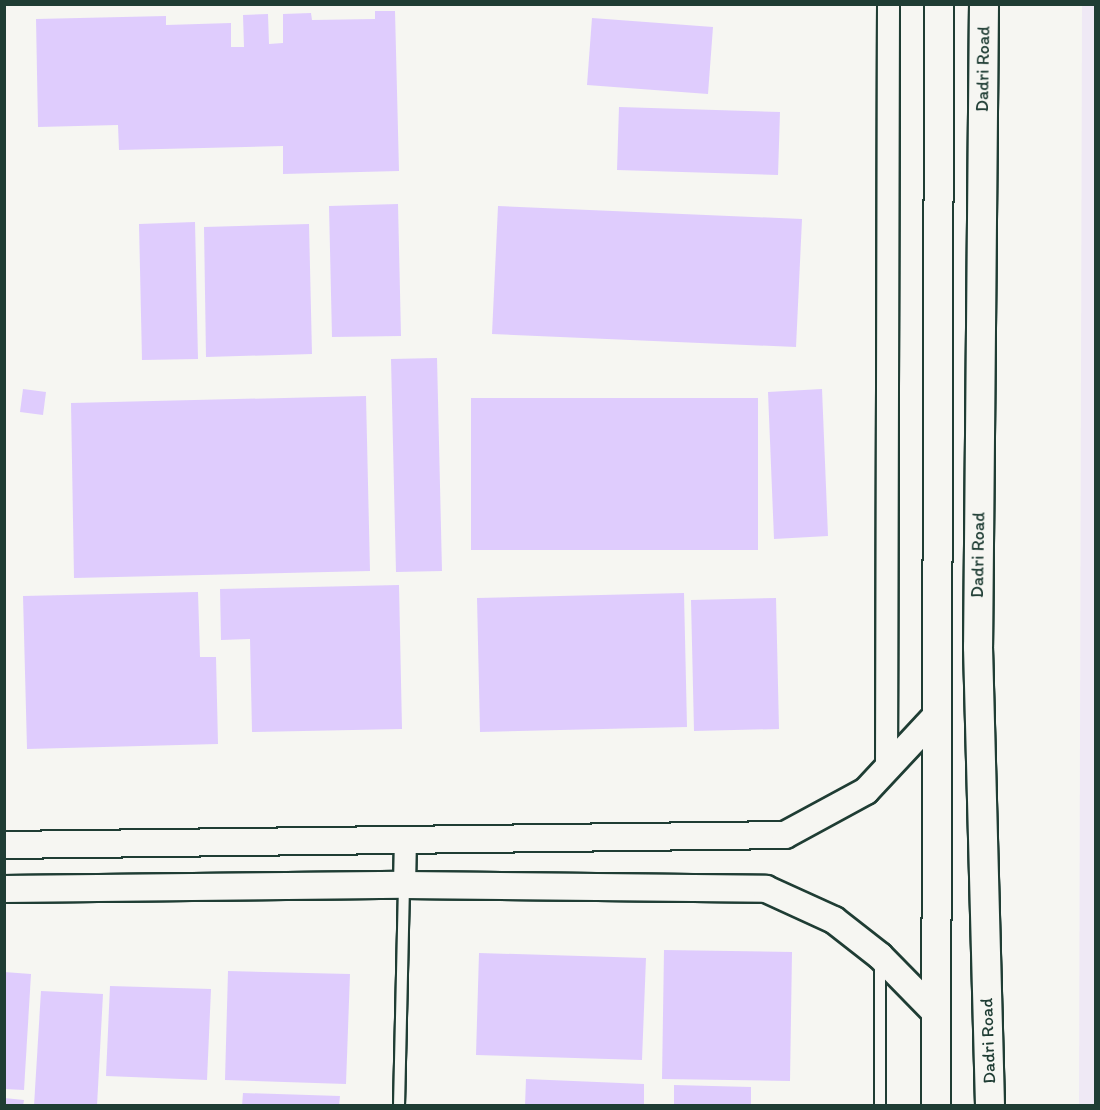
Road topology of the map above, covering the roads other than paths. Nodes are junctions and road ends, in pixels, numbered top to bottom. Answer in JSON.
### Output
{"nodes":[{"id":1,"x":888,"y":4,"type":"edge"},
{"id":2,"x":939,"y":4,"type":"edge"},
{"id":3,"x":984,"y":4,"type":"edge"},
{"id":4,"x":934,"y":718,"type":"junction"},
{"id":5,"x":886,"y":769,"type":"junction"},
{"id":6,"x":405,"y":839,"type":"junction"},
{"id":7,"x":4,"y":844,"type":"edge"},
{"id":8,"x":404,"y":885,"type":"junction"},
{"id":9,"x":4,"y":889,"type":"edge"},
{"id":10,"x":880,"y":956,"type":"junction"},
{"id":11,"x":937,"y":1014,"type":"junction"},
{"id":12,"x":399,"y":1106,"type":"edge"},
{"id":13,"x":880,"y":1106,"type":"edge"},
{"id":14,"x":936,"y":1106,"type":"edge"},
{"id":15,"x":990,"y":1106,"type":"edge"}],
"edges":[{"from":1,"to":5,"type":"street"},
{"from":2,"to":4,"type":"main road"},
{"from":3,"to":15,"type":"main road","name":"Dadri Road"},
{"from":4,"to":5,"type":"street"},
{"from":4,"to":11,"type":"main road"},
{"from":5,"to":6,"type":"street"},
{"from":6,"to":7,"type":"street"},
{"from":6,"to":8,"type":"street"},
{"from":8,"to":9,"type":"street"},
{"from":8,"to":10,"type":"street"},
{"from":8,"to":12,"type":"lane"},
{"from":10,"to":11,"type":"street"},
{"from":10,"to":13,"type":"lane"},
{"from":11,"to":14,"type":"main road"}]}
